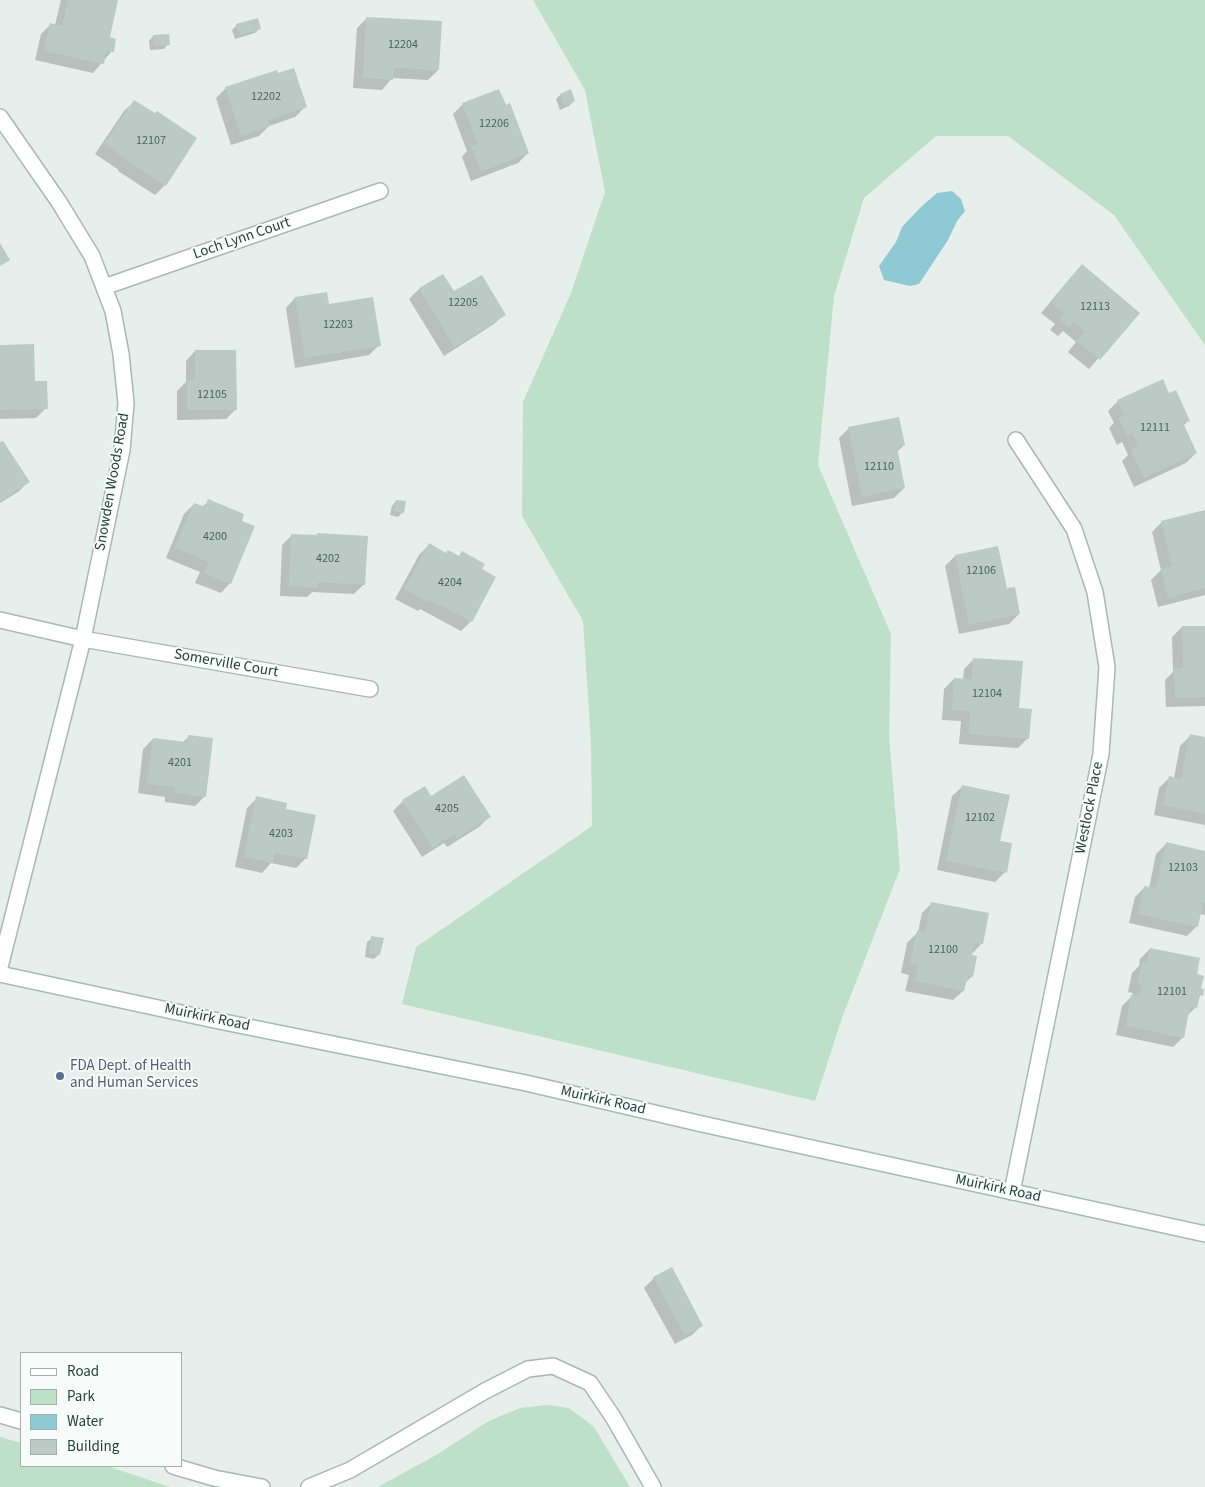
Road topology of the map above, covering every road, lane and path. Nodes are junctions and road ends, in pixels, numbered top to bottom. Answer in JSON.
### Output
{"nodes":[{"id":1,"x":0,"y":117,"type":"edge"},
{"id":2,"x":380,"y":192,"type":"dead end"},
{"id":3,"x":104,"y":287,"type":"junction"},
{"id":4,"x":1016,"y":440,"type":"dead end"},
{"id":5,"x":0,"y":620,"type":"edge"},
{"id":6,"x":83,"y":639,"type":"junction"},
{"id":7,"x":370,"y":689,"type":"dead end"},
{"id":8,"x":0,"y":967,"type":"edge"},
{"id":9,"x":0,"y":974,"type":"edge"},
{"id":10,"x":1012,"y":1192,"type":"junction"},
{"id":11,"x":1205,"y":1234,"type":"edge"},
{"id":12,"x":0,"y":1415,"type":"edge"},
{"id":13,"x":20,"y":1421,"type":"edge"},
{"id":14,"x":176,"y":1467,"type":"edge"},
{"id":15,"x":262,"y":1487,"type":"edge"},
{"id":16,"x":309,"y":1487,"type":"edge"},
{"id":17,"x":653,"y":1487,"type":"edge"}],
"edges":[{"from":1,"to":3,"type":"street","name":"Snowden Woods Road"},
{"from":2,"to":3,"type":"street","name":"Loch Lynn Court"},
{"from":3,"to":6,"type":"street","name":"Snowden Woods Road"},
{"from":4,"to":10,"type":"street","name":"Westlock Place"},
{"from":5,"to":6,"type":"street"},
{"from":6,"to":7,"type":"street","name":"Somerville Court"},
{"from":6,"to":8,"type":"street","name":"Snowden Woods Road"},
{"from":9,"to":10,"type":"street","name":"Muirkirk Road"},
{"from":10,"to":11,"type":"street","name":"Muirkirk Road"},
{"from":12,"to":13,"type":"street"},
{"from":14,"to":15,"type":"street"},
{"from":16,"to":17,"type":"street"}]}
